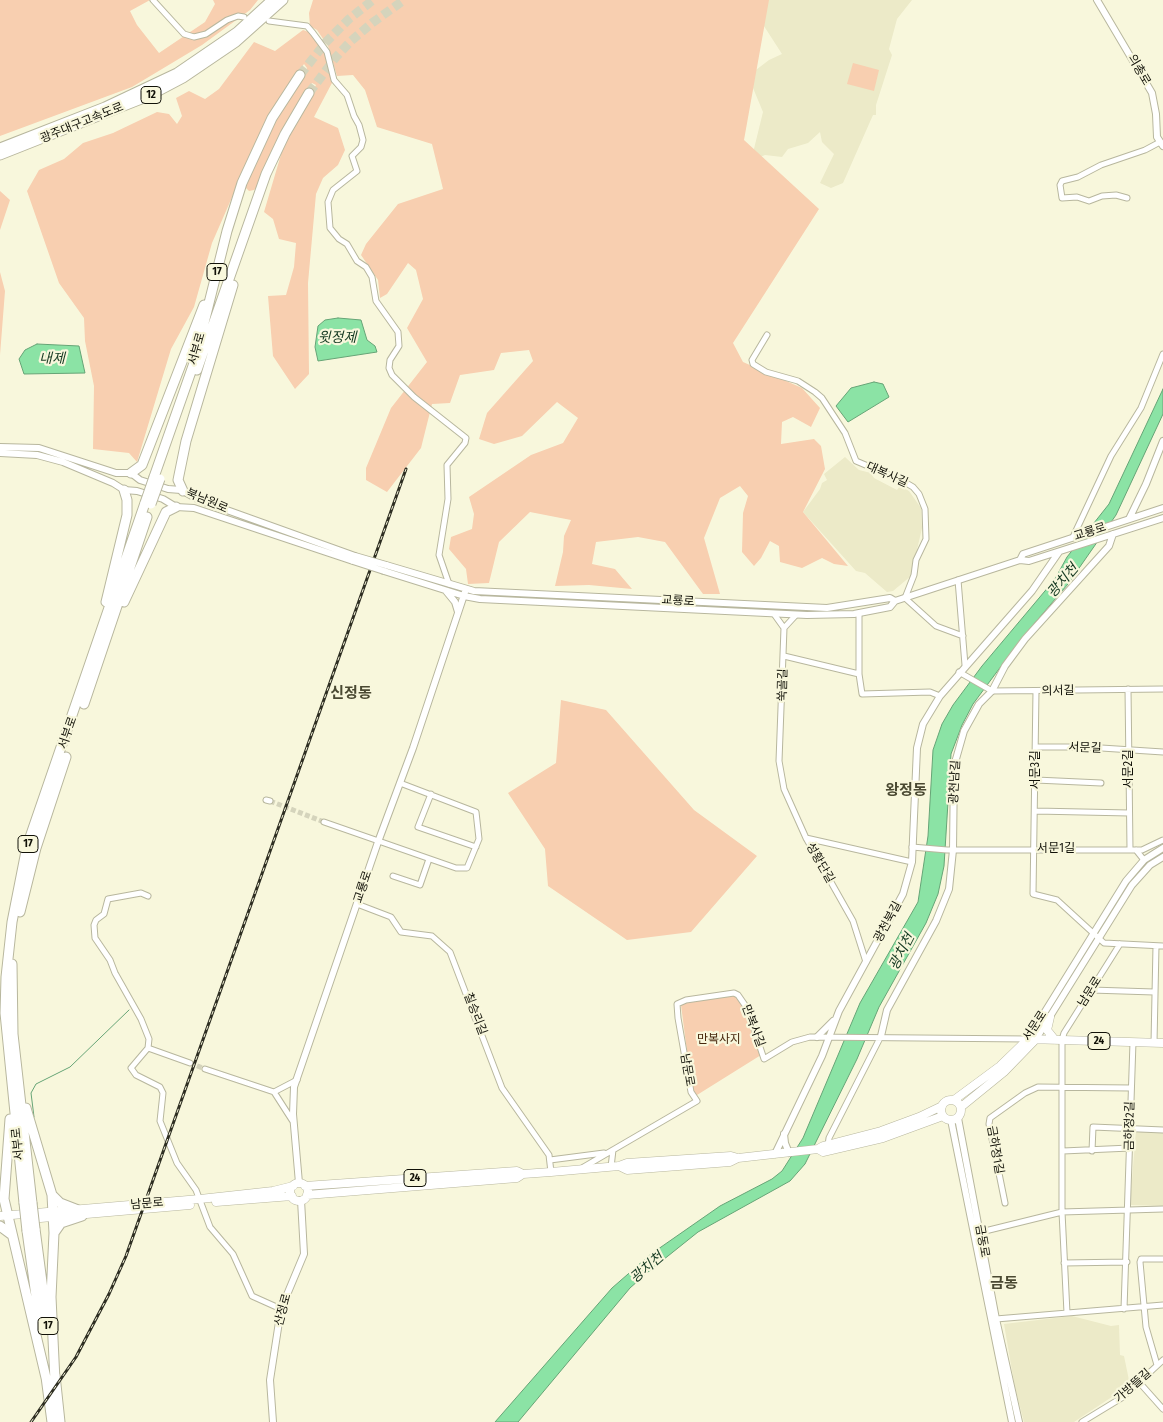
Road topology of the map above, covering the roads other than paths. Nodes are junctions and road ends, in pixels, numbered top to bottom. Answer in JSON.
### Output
{"nodes":[{"id":1,"x":153,"y":0,"type":"edge"},
{"id":2,"x":272,"y":0,"type":"edge"},
{"id":3,"x":283,"y":0,"type":"edge"},
{"id":4,"x":1097,"y":0,"type":"edge"},
{"id":5,"x":244,"y":17,"type":"dead end"},
{"id":6,"x":269,"y":21,"type":"dead end"},
{"id":7,"x":300,"y":75,"type":"tunnel mouth"},
{"id":8,"x":309,"y":93,"type":"tunnel mouth"},
{"id":9,"x":1162,"y":144,"type":"edge"},
{"id":10,"x":0,"y":148,"type":"edge"},
{"id":11,"x":0,"y":155,"type":"edge"},
{"id":12,"x":266,"y":174,"type":"junction"},
{"id":13,"x":1127,"y":198,"type":"dead end"},
{"id":14,"x":227,"y":231,"type":"junction"},
{"id":15,"x":768,"y":335,"type":"dead end"},
{"id":16,"x":1163,"y":354,"type":"edge"},
{"id":17,"x":1163,"y":441,"type":"edge"},
{"id":18,"x":0,"y":446,"type":"edge"},
{"id":19,"x":0,"y":453,"type":"edge"},
{"id":20,"x":128,"y":473,"type":"junction"},
{"id":21,"x":157,"y":478,"type":"junction"},
{"id":22,"x":123,"y":490,"type":"junction"},
{"id":23,"x":184,"y":492,"type":"junction"},
{"id":24,"x":179,"y":507,"type":"junction"},
{"id":25,"x":1163,"y":508,"type":"edge"},
{"id":26,"x":1163,"y":518,"type":"edge"},
{"id":27,"x":1129,"y":519,"type":"junction"},
{"id":28,"x":1113,"y":534,"type":"junction"},
{"id":29,"x":1073,"y":537,"type":"junction"},
{"id":30,"x":1059,"y":552,"type":"junction"},
{"id":31,"x":1045,"y":556,"type":"junction"},
{"id":32,"x":354,"y":559,"type":"junction"},
{"id":33,"x":1020,"y":560,"type":"junction"},
{"id":34,"x":385,"y":568,"type":"junction"},
{"id":35,"x":1044,"y":575,"type":"junction"},
{"id":36,"x":958,"y":580,"type":"junction"},
{"id":37,"x":449,"y":584,"type":"junction"},
{"id":38,"x":444,"y":590,"type":"junction"},
{"id":39,"x":465,"y":593,"type":"junction"},
{"id":40,"x":905,"y":598,"type":"junction"},
{"id":41,"x":895,"y":601,"type":"junction"},
{"id":42,"x":859,"y":613,"type":"junction"},
{"id":43,"x":458,"y":614,"type":"junction"},
{"id":44,"x":774,"y":614,"type":"junction"},
{"id":45,"x":796,"y":615,"type":"junction"},
{"id":46,"x":784,"y":628,"type":"junction"},
{"id":47,"x":963,"y":636,"type":"junction"},
{"id":48,"x":784,"y":656,"type":"junction"},
{"id":49,"x":965,"y":666,"type":"junction"},
{"id":50,"x":859,"y":674,"type":"junction"},
{"id":51,"x":962,"y":674,"type":"junction"},
{"id":52,"x":87,"y":685,"type":"junction"},
{"id":53,"x":1128,"y":689,"type":"junction"},
{"id":54,"x":1163,"y":689,"type":"edge"},
{"id":55,"x":989,"y":691,"type":"junction"},
{"id":56,"x":1036,"y":691,"type":"junction"},
{"id":57,"x":940,"y":696,"type":"junction"},
{"id":58,"x":1036,"y":747,"type":"junction"},
{"id":59,"x":1130,"y":750,"type":"junction"},
{"id":60,"x":1163,"y":752,"type":"edge"},
{"id":61,"x":779,"y":762,"type":"joint"},
{"id":62,"x":1036,"y":780,"type":"junction"},
{"id":63,"x":400,"y":783,"type":"junction"},
{"id":64,"x":1101,"y":783,"type":"dead end"},
{"id":65,"x":431,"y":794,"type":"junction"},
{"id":66,"x":1036,"y":811,"type":"junction"},
{"id":67,"x":1129,"y":813,"type":"junction"},
{"id":68,"x":324,"y":822,"type":"tunnel mouth"},
{"id":69,"x":806,"y":838,"type":"junction"},
{"id":70,"x":1163,"y":840,"type":"edge"},
{"id":71,"x":378,"y":842,"type":"junction"},
{"id":72,"x":476,"y":847,"type":"junction"},
{"id":73,"x":915,"y":847,"type":"junction"},
{"id":74,"x":1163,"y":848,"type":"edge"},
{"id":75,"x":1133,"y":849,"type":"junction"},
{"id":76,"x":950,"y":850,"type":"junction"},
{"id":77,"x":1035,"y":850,"type":"junction"},
{"id":78,"x":1163,"y":857,"type":"edge"},
{"id":79,"x":429,"y":859,"type":"junction"},
{"id":80,"x":1144,"y":860,"type":"junction"},
{"id":81,"x":912,"y":862,"type":"junction"},
{"id":82,"x":393,"y":876,"type":"dead end"},
{"id":83,"x":148,"y":896,"type":"dead end"},
{"id":84,"x":357,"y":904,"type":"junction"},
{"id":85,"x":1094,"y":931,"type":"junction"},
{"id":86,"x":1100,"y":939,"type":"junction"},
{"id":87,"x":1120,"y":944,"type":"junction"},
{"id":88,"x":1156,"y":946,"type":"junction"},
{"id":89,"x":1163,"y":946,"type":"edge"},
{"id":90,"x":866,"y":963,"type":"junction"},
{"id":91,"x":1091,"y":990,"type":"junction"},
{"id":92,"x":1154,"y":992,"type":"junction"},
{"id":93,"x":680,"y":1002,"type":"joint"},
{"id":94,"x":1050,"y":1017,"type":"junction"},
{"id":95,"x":836,"y":1019,"type":"junction"},
{"id":96,"x":830,"y":1036,"type":"junction"},
{"id":97,"x":878,"y":1036,"type":"junction"},
{"id":98,"x":816,"y":1037,"type":"junction"},
{"id":99,"x":1007,"y":1038,"type":"junction"},
{"id":100,"x":1032,"y":1039,"type":"junction"},
{"id":101,"x":1058,"y":1040,"type":"junction"},
{"id":102,"x":1133,"y":1042,"type":"junction"},
{"id":103,"x":1154,"y":1043,"type":"junction"},
{"id":104,"x":1163,"y":1043,"type":"edge"},
{"id":105,"x":148,"y":1048,"type":"junction"},
{"id":106,"x":1010,"y":1057,"type":"junction"},
{"id":107,"x":12,"y":1060,"type":"junction"},
{"id":108,"x":190,"y":1063,"type":"tunnel mouth"},
{"id":109,"x":205,"y":1069,"type":"tunnel mouth"},
{"id":110,"x":297,"y":1080,"type":"junction"},
{"id":111,"x":1062,"y":1087,"type":"junction"},
{"id":112,"x":1131,"y":1088,"type":"junction"},
{"id":113,"x":274,"y":1092,"type":"junction"},
{"id":114,"x":954,"y":1100,"type":"junction"},
{"id":115,"x":942,"y":1106,"type":"junction"},
{"id":116,"x":961,"y":1106,"type":"junction"},
{"id":117,"x":951,"y":1118,"type":"junction"},
{"id":118,"x":294,"y":1122,"type":"junction"},
{"id":119,"x":1130,"y":1128,"type":"junction"},
{"id":120,"x":1163,"y":1130,"type":"edge"},
{"id":121,"x":784,"y":1134,"type":"junction"},
{"id":122,"x":882,"y":1134,"type":"junction"},
{"id":123,"x":828,"y":1145,"type":"junction"},
{"id":124,"x":1130,"y":1148,"type":"junction"},
{"id":125,"x":613,"y":1150,"type":"junction"},
{"id":126,"x":818,"y":1150,"type":"junction"},
{"id":127,"x":1063,"y":1151,"type":"junction"},
{"id":128,"x":1092,"y":1151,"type":"junction"},
{"id":129,"x":790,"y":1152,"type":"junction"},
{"id":130,"x":607,"y":1153,"type":"junction"},
{"id":131,"x":775,"y":1154,"type":"junction"},
{"id":132,"x":550,"y":1160,"type":"junction"},
{"id":133,"x":615,"y":1167,"type":"junction"},
{"id":134,"x":580,"y":1170,"type":"junction"},
{"id":135,"x":551,"y":1172,"type":"junction"},
{"id":136,"x":299,"y":1185,"type":"junction"},
{"id":137,"x":354,"y":1187,"type":"junction"},
{"id":138,"x":307,"y":1195,"type":"junction"},
{"id":139,"x":52,"y":1196,"type":"junction"},
{"id":140,"x":292,"y":1196,"type":"junction"},
{"id":141,"x":301,"y":1200,"type":"junction"},
{"id":142,"x":201,"y":1202,"type":"junction"},
{"id":143,"x":2,"y":1203,"type":"edge"},
{"id":144,"x":1005,"y":1204,"type":"dead end"},
{"id":145,"x":1128,"y":1209,"type":"junction"},
{"id":146,"x":1163,"y":1209,"type":"edge"},
{"id":147,"x":1062,"y":1212,"type":"junction"},
{"id":148,"x":80,"y":1213,"type":"junction"},
{"id":149,"x":53,"y":1215,"type":"junction"},
{"id":150,"x":4,"y":1218,"type":"edge"},
{"id":151,"x":0,"y":1226,"type":"edge"},
{"id":152,"x":981,"y":1232,"type":"junction"},
{"id":153,"x":54,"y":1233,"type":"junction"},
{"id":154,"x":12,"y":1235,"type":"junction"},
{"id":155,"x":1163,"y":1259,"type":"edge"},
{"id":156,"x":1127,"y":1262,"type":"junction"},
{"id":157,"x":1064,"y":1263,"type":"junction"},
{"id":158,"x":1163,"y":1305,"type":"edge"},
{"id":159,"x":1144,"y":1307,"type":"junction"},
{"id":160,"x":1124,"y":1308,"type":"junction"},
{"id":161,"x":281,"y":1309,"type":"junction"},
{"id":162,"x":1067,"y":1312,"type":"junction"},
{"id":163,"x":996,"y":1319,"type":"junction"},
{"id":164,"x":1163,"y":1360,"type":"edge"},
{"id":165,"x":1157,"y":1365,"type":"junction"},
{"id":166,"x":51,"y":1381,"type":"junction"},
{"id":167,"x":1138,"y":1381,"type":"junction"},
{"id":168,"x":1163,"y":1409,"type":"edge"},
{"id":169,"x":52,"y":1422,"type":"edge"},
{"id":170,"x":60,"y":1422,"type":"edge"},
{"id":171,"x":273,"y":1422,"type":"edge"},
{"id":172,"x":1012,"y":1422,"type":"edge"},
{"id":173,"x":1019,"y":1422,"type":"edge"},
{"id":174,"x":1082,"y":1422,"type":"edge"}],
"edges":[{"from":1,"to":5,"type":"street"},
{"from":2,"to":10,"type":"highway","name":"광주대구고속도로","number":"12"},
{"from":3,"to":11,"type":"highway","name":"광주대구고속도로","number":"12"},
{"from":4,"to":9,"type":"street","name":"의총로"},
{"from":6,"to":37,"type":"street"},
{"from":7,"to":14,"type":"highway","name":"서부로","number":"17"},
{"from":8,"to":12,"type":"highway","name":"서부로","number":"17"},
{"from":9,"to":13,"type":"street"},
{"from":12,"to":21,"type":"highway","name":"서부로","number":"17"},
{"from":12,"to":23,"type":"highway"},
{"from":14,"to":20,"type":"highway"},
{"from":14,"to":21,"type":"highway","name":"서부로","number":"17"},
{"from":15,"to":40,"type":"street","name":"대복사길"},
{"from":16,"to":29,"type":"street"},
{"from":17,"to":27,"type":"street"},
{"from":18,"to":20,"type":"street","name":"북남원로"},
{"from":19,"to":22,"type":"street","name":"북남원로"},
{"from":20,"to":22,"type":"street"},
{"from":20,"to":23,"type":"street","name":"북남원로"},
{"from":21,"to":52,"type":"highway","name":"서부로","number":"17","bridge":true},
{"from":22,"to":24,"type":"street","name":"북남원로"},
{"from":22,"to":52,"type":"highway"},
{"from":23,"to":24,"type":"street"},
{"from":23,"to":32,"type":"street","name":"북남원로"},
{"from":24,"to":32,"type":"street","name":"북남원로"},
{"from":24,"to":52,"type":"highway"},
{"from":25,"to":27,"type":"street","name":"교룡로"},
{"from":26,"to":28,"type":"street","name":"교룡로"},
{"from":27,"to":29,"type":"street","name":"교룡로"},
{"from":28,"to":30,"type":"street","name":"교룡로"},
{"from":28,"to":55,"type":"street","name":"광천남길"},
{"from":29,"to":33,"type":"street","name":"교룡로"},
{"from":30,"to":31,"type":"street","name":"교룡로"},
{"from":30,"to":35,"type":"street","name":"광천북길"},
{"from":31,"to":33,"type":"street","name":"교룡로"},
{"from":31,"to":35,"type":"street"},
{"from":32,"to":34,"type":"street","bridge":true},
{"from":33,"to":36,"type":"street","name":"교룡로"},
{"from":34,"to":37,"type":"street"},
{"from":34,"to":38,"type":"street"},
{"from":35,"to":49,"type":"street","name":"광천북길"},
{"from":36,"to":40,"type":"street","name":"교룡로"},
{"from":36,"to":47,"type":"street"},
{"from":37,"to":39,"type":"street"},
{"from":38,"to":39,"type":"street"},
{"from":38,"to":43,"type":"street"},
{"from":39,"to":41,"type":"street","name":"교룡로"},
{"from":39,"to":43,"type":"street","name":"교룡로"},
{"from":39,"to":44,"type":"street","name":"교룡로"},
{"from":40,"to":41,"type":"street","name":"교룡로"},
{"from":40,"to":47,"type":"street"},
{"from":41,"to":42,"type":"street","name":"교룡로"},
{"from":42,"to":45,"type":"street","name":"교룡로"},
{"from":42,"to":50,"type":"street"},
{"from":43,"to":63,"type":"street","name":"교룡로"},
{"from":44,"to":45,"type":"street","name":"교룡로"},
{"from":44,"to":46,"type":"street"},
{"from":45,"to":46,"type":"street"},
{"from":46,"to":48,"type":"street"},
{"from":47,"to":49,"type":"street"},
{"from":48,"to":50,"type":"street","name":"쑥골길"},
{"from":48,"to":61,"type":"street","name":"쑥골길"},
{"from":49,"to":51,"type":"street","name":"광천북길"},
{"from":50,"to":57,"type":"street"},
{"from":51,"to":55,"type":"street"},
{"from":51,"to":57,"type":"street","name":"광천북길"},
{"from":52,"to":107,"type":"highway","name":"서부로","number":"17"},
{"from":53,"to":54,"type":"street","name":"의서길"},
{"from":53,"to":56,"type":"street","name":"의서길"},
{"from":53,"to":59,"type":"street","name":"서문2길"},
{"from":55,"to":56,"type":"street","name":"의서길"},
{"from":55,"to":76,"type":"street","name":"광천남길"},
{"from":56,"to":58,"type":"street","name":"서문3길"},
{"from":57,"to":73,"type":"street","name":"광천북길"},
{"from":58,"to":59,"type":"street","name":"서문길"},
{"from":58,"to":62,"type":"street","name":"서문3길"},
{"from":59,"to":60,"type":"street","name":"서문길"},
{"from":59,"to":67,"type":"street","name":"서문2길"},
{"from":61,"to":69,"type":"street","name":"성황단길"},
{"from":62,"to":64,"type":"street"},
{"from":62,"to":66,"type":"street","name":"서문3길"},
{"from":63,"to":65,"type":"street"},
{"from":63,"to":71,"type":"street","name":"교룡로"},
{"from":65,"to":72,"type":"street"},
{"from":65,"to":72,"type":"street"},
{"from":66,"to":67,"type":"street"},
{"from":66,"to":77,"type":"street","name":"서문3길"},
{"from":67,"to":75,"type":"street","name":"서문2길"},
{"from":68,"to":71,"type":"street"},
{"from":69,"to":81,"type":"street"},
{"from":69,"to":90,"type":"street","name":"성황단길"},
{"from":70,"to":75,"type":"street","name":"서문1길"},
{"from":71,"to":79,"type":"street"},
{"from":71,"to":84,"type":"street","name":"교룡로"},
{"from":72,"to":79,"type":"street"},
{"from":73,"to":76,"type":"street","name":"서문1길"},
{"from":73,"to":81,"type":"street","name":"광천북길"},
{"from":74,"to":80,"type":"street","name":"서문로"},
{"from":75,"to":77,"type":"street","name":"서문1길"},
{"from":75,"to":80,"type":"street"},
{"from":76,"to":77,"type":"street","name":"서문1길"},
{"from":76,"to":97,"type":"street","name":"광천남길"},
{"from":77,"to":85,"type":"street"},
{"from":78,"to":86,"type":"street","name":"서문로"},
{"from":79,"to":82,"type":"street"},
{"from":80,"to":85,"type":"street","name":"서문로"},
{"from":81,"to":90,"type":"street","name":"광천북길"},
{"from":83,"to":105,"type":"street"},
{"from":84,"to":110,"type":"street","name":"교룡로"},
{"from":84,"to":132,"type":"street","name":"칠승리길"},
{"from":85,"to":86,"type":"street"},
{"from":85,"to":100,"type":"street","name":"서문로"},
{"from":86,"to":87,"type":"street"},
{"from":86,"to":94,"type":"street","name":"서문로"},
{"from":87,"to":88,"type":"street"},
{"from":87,"to":91,"type":"street","name":"남문로"},
{"from":88,"to":89,"type":"street"},
{"from":88,"to":92,"type":"street"},
{"from":90,"to":95,"type":"street","name":"광천북길"},
{"from":91,"to":92,"type":"street"},
{"from":91,"to":101,"type":"street","name":"남문로"},
{"from":92,"to":103,"type":"street"},
{"from":93,"to":98,"type":"street","name":"만복사길"},
{"from":93,"to":125,"type":"street","name":"남문로"},
{"from":94,"to":100,"type":"street","name":"서문로"},
{"from":94,"to":101,"type":"main road"},
{"from":95,"to":96,"type":"street","name":"광천북길"},
{"from":95,"to":98,"type":"street"},
{"from":96,"to":97,"type":"street"},
{"from":96,"to":98,"type":"street"},
{"from":96,"to":121,"type":"street","name":"광천북길"},
{"from":97,"to":99,"type":"street"},
{"from":97,"to":123,"type":"street"},
{"from":99,"to":100,"type":"street"},
{"from":99,"to":106,"type":"street"},
{"from":100,"to":101,"type":"main road","number":"24"},
{"from":100,"to":106,"type":"main road","name":"서문로"},
{"from":100,"to":116,"type":"main road","name":"서문로"},
{"from":101,"to":102,"type":"main road","number":"24"},
{"from":101,"to":111,"type":"street"},
{"from":102,"to":103,"type":"main road","number":"24"},
{"from":102,"to":112,"type":"street","name":"금하정2길"},
{"from":103,"to":104,"type":"main road","number":"24"},
{"from":105,"to":108,"type":"street"},
{"from":105,"to":142,"type":"street"},
{"from":106,"to":114,"type":"main road","name":"서문로"},
{"from":107,"to":139,"type":"highway"},
{"from":107,"to":143,"type":"highway"},
{"from":107,"to":166,"type":"highway","name":"서부로","number":"17","bridge":true},
{"from":109,"to":113,"type":"street"},
{"from":110,"to":113,"type":"street"},
{"from":110,"to":118,"type":"street","name":"교룡로"},
{"from":111,"to":112,"type":"street","name":"금하정1길"},
{"from":111,"to":127,"type":"street"},
{"from":111,"to":144,"type":"street","name":"금하정1길"},
{"from":112,"to":119,"type":"street","name":"금하정2길"},
{"from":113,"to":118,"type":"street"},
{"from":114,"to":115,"type":"main road"},
{"from":114,"to":116,"type":"main road"},
{"from":115,"to":117,"type":"main road","name":"금동로"},
{"from":115,"to":122,"type":"main road"},
{"from":116,"to":117,"type":"main road","name":"금동로"},
{"from":117,"to":122,"type":"main road"},
{"from":117,"to":152,"type":"street","name":"금동로"},
{"from":117,"to":172,"type":"street","name":"금동로"},
{"from":118,"to":136,"type":"street","name":"교룡로"},
{"from":119,"to":120,"type":"street"},
{"from":119,"to":124,"type":"street","name":"금하정2길"},
{"from":119,"to":128,"type":"street"},
{"from":121,"to":129,"type":"street"},
{"from":121,"to":131,"type":"street","name":"광천북길"},
{"from":122,"to":123,"type":"main road"},
{"from":122,"to":126,"type":"main road","name":"남문로"},
{"from":123,"to":126,"type":"main road"},
{"from":124,"to":128,"type":"street"},
{"from":124,"to":145,"type":"street","name":"금하정2길"},
{"from":125,"to":130,"type":"street","name":"남문로"},
{"from":125,"to":133,"type":"street"},
{"from":126,"to":129,"type":"main road","name":"남문로"},
{"from":127,"to":128,"type":"street"},
{"from":127,"to":147,"type":"street"},
{"from":129,"to":131,"type":"main road","name":"남문로","number":"24"},
{"from":130,"to":132,"type":"street"},
{"from":130,"to":134,"type":"street","name":"남문로"},
{"from":131,"to":133,"type":"main road","name":"남문로","number":"24"},
{"from":132,"to":135,"type":"street","name":"칠승리길"},
{"from":133,"to":134,"type":"main road","name":"남문로","number":"24"},
{"from":134,"to":135,"type":"main road","name":"남문로","number":"24"},
{"from":135,"to":137,"type":"main road","name":"남문로","number":"24"},
{"from":136,"to":137,"type":"main road","name":"남문로","number":"24"},
{"from":136,"to":138,"type":"main road"},
{"from":136,"to":140,"type":"main road"},
{"from":136,"to":142,"type":"main road","name":"남문로","number":"24"},
{"from":137,"to":138,"type":"main road","name":"남문로","number":"24"},
{"from":138,"to":141,"type":"main road"},
{"from":139,"to":148,"type":"highway"},
{"from":139,"to":149,"type":"highway"},
{"from":140,"to":141,"type":"main road","name":"남문로","number":"24"},
{"from":140,"to":142,"type":"main road","name":"남문로","number":"24"},
{"from":141,"to":161,"type":"street","name":"산정로"},
{"from":142,"to":148,"type":"main road","name":"남문로","number":"24"},
{"from":142,"to":161,"type":"street"},
{"from":143,"to":150,"type":"highway"},
{"from":145,"to":146,"type":"street"},
{"from":145,"to":147,"type":"street"},
{"from":145,"to":156,"type":"street","name":"금하정2길"},
{"from":147,"to":152,"type":"street"},
{"from":147,"to":157,"type":"street"},
{"from":148,"to":149,"type":"main road","name":"남문로","number":"24"},
{"from":148,"to":153,"type":"highway"},
{"from":149,"to":150,"type":"main road","name":"남문로","number":"24"},
{"from":149,"to":153,"type":"highway"},
{"from":150,"to":154,"type":"highway"},
{"from":151,"to":154,"type":"highway"},
{"from":152,"to":163,"type":"street","name":"금동로"},
{"from":153,"to":166,"type":"highway"},
{"from":154,"to":166,"type":"highway"},
{"from":155,"to":159,"type":"street"},
{"from":156,"to":157,"type":"street"},
{"from":156,"to":160,"type":"street","name":"금하정2길"},
{"from":157,"to":162,"type":"street"},
{"from":158,"to":159,"type":"street"},
{"from":159,"to":160,"type":"street"},
{"from":159,"to":165,"type":"street","name":"가방뜰길"},
{"from":160,"to":162,"type":"street"},
{"from":161,"to":171,"type":"street","name":"산정로"},
{"from":162,"to":163,"type":"street"},
{"from":163,"to":173,"type":"street","name":"금동로"},
{"from":164,"to":165,"type":"street","name":"가방뜰길"},
{"from":165,"to":167,"type":"street","name":"가방뜰길"},
{"from":166,"to":169,"type":"highway","name":"서부로","number":"17"},
{"from":166,"to":170,"type":"highway","name":"서부로","number":"17"},
{"from":167,"to":168,"type":"street"},
{"from":167,"to":174,"type":"street","name":"가방뜰길"}]}
